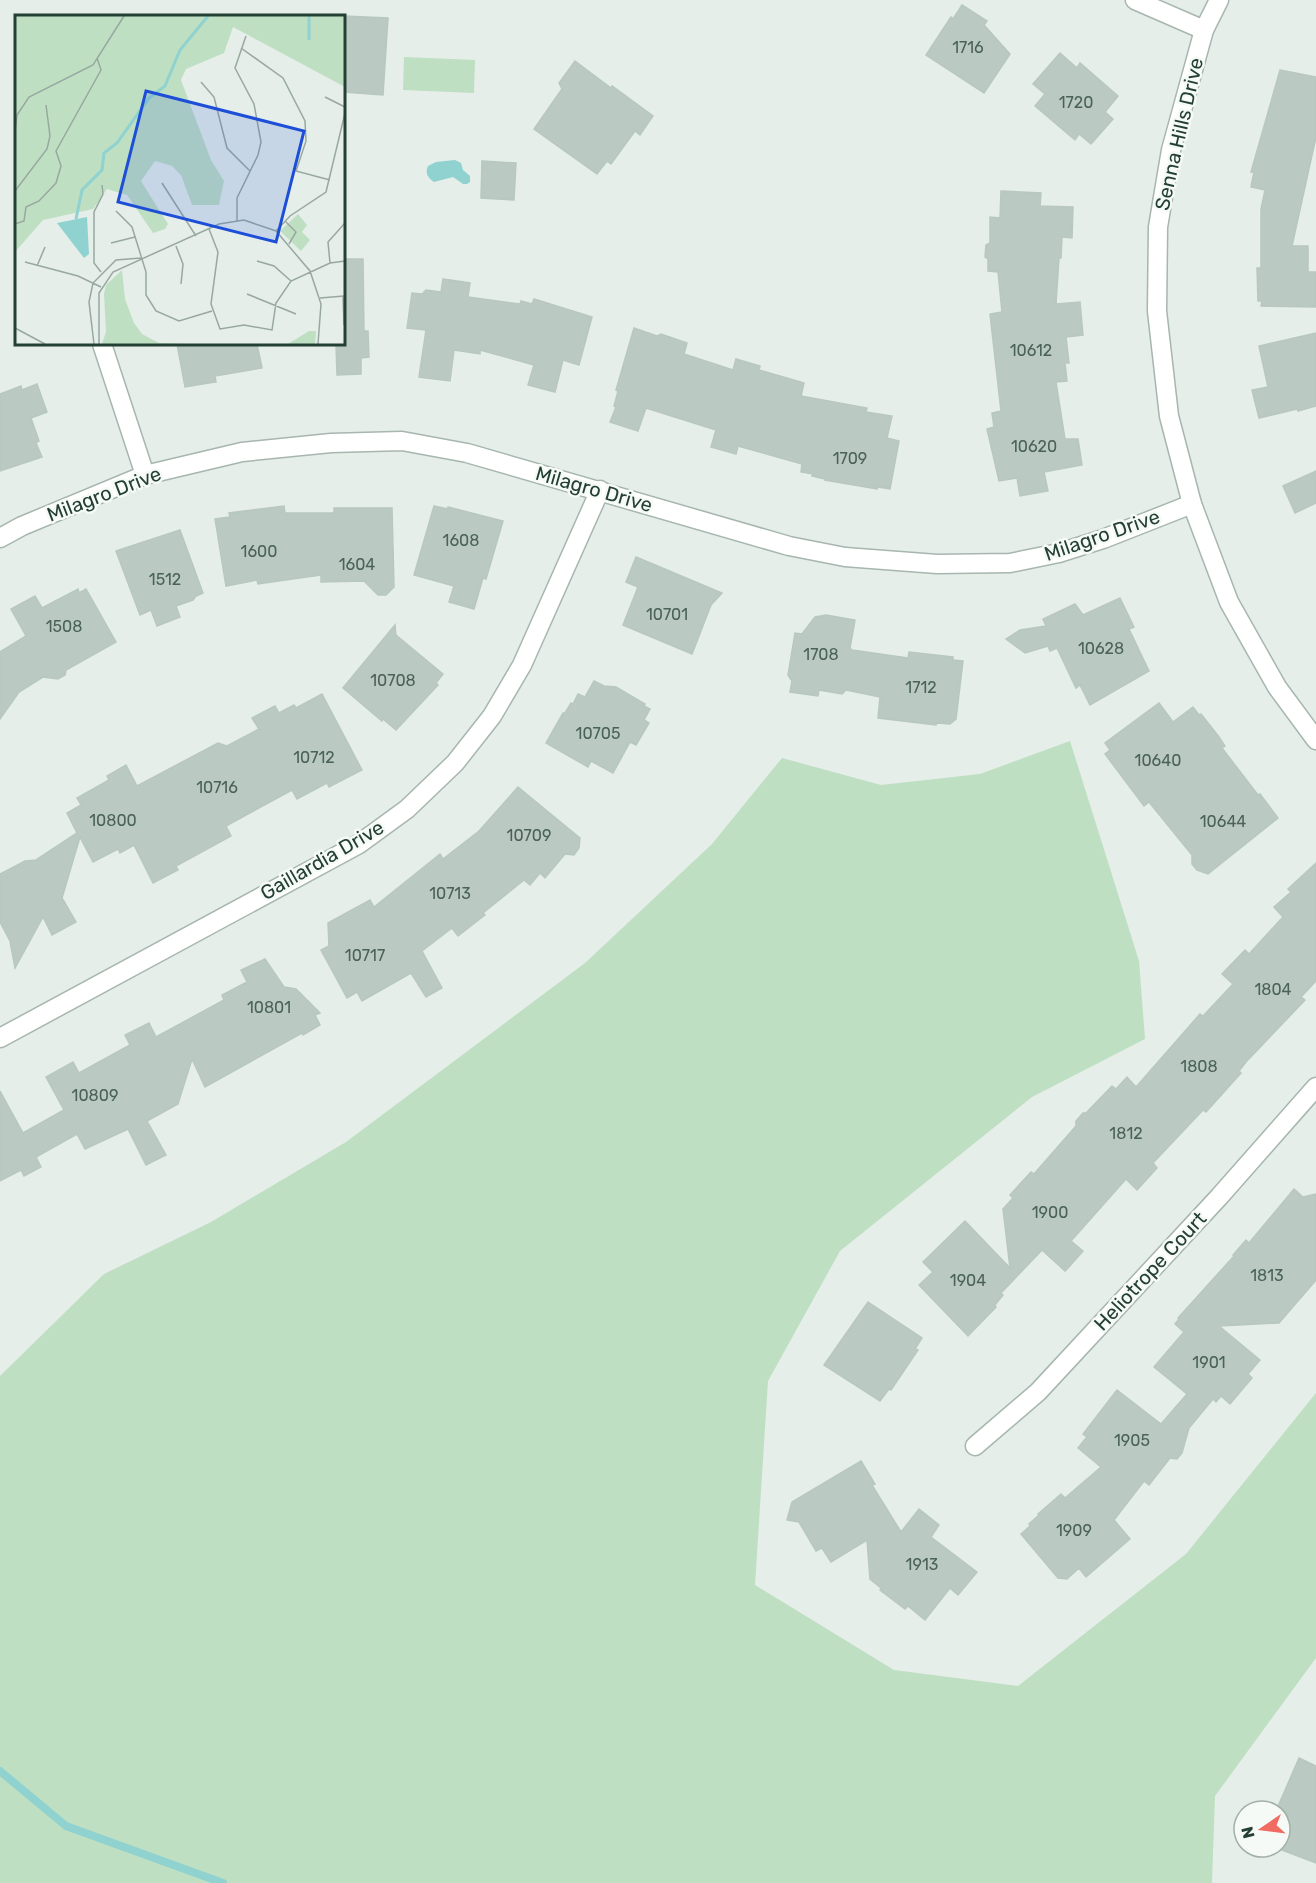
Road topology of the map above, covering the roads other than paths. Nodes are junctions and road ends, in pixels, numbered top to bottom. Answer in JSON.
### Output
{"nodes":[{"id":1,"x":1135,"y":0,"type":"edge"},
{"id":2,"x":1219,"y":0,"type":"edge"},
{"id":3,"x":1203,"y":30,"type":"junction"},
{"id":4,"x":102,"y":345,"type":"edge"},
{"id":5,"x":145,"y":475,"type":"junction"},
{"id":6,"x":600,"y":490,"type":"junction"},
{"id":7,"x":1192,"y":504,"type":"junction"},
{"id":8,"x":0,"y":538,"type":"edge"},
{"id":9,"x":1316,"y":740,"type":"edge"},
{"id":10,"x":0,"y":1038,"type":"edge"},
{"id":11,"x":1316,"y":1087,"type":"edge"},
{"id":12,"x":975,"y":1446,"type":"dead end"}],
"edges":[{"from":1,"to":3,"type":"street"},
{"from":2,"to":3,"type":"street","name":"Senna Hills Drive"},
{"from":3,"to":7,"type":"street","name":"Senna Hills Drive"},
{"from":4,"to":5,"type":"street"},
{"from":5,"to":6,"type":"street","name":"Milagro Drive"},
{"from":5,"to":8,"type":"street","name":"Milagro Drive"},
{"from":6,"to":7,"type":"street","name":"Milagro Drive"},
{"from":6,"to":10,"type":"street","name":"Gaillardia Drive"},
{"from":7,"to":9,"type":"street","name":"Senna Hills Drive"},
{"from":11,"to":12,"type":"street","name":"Heliotrope Court"}]}
